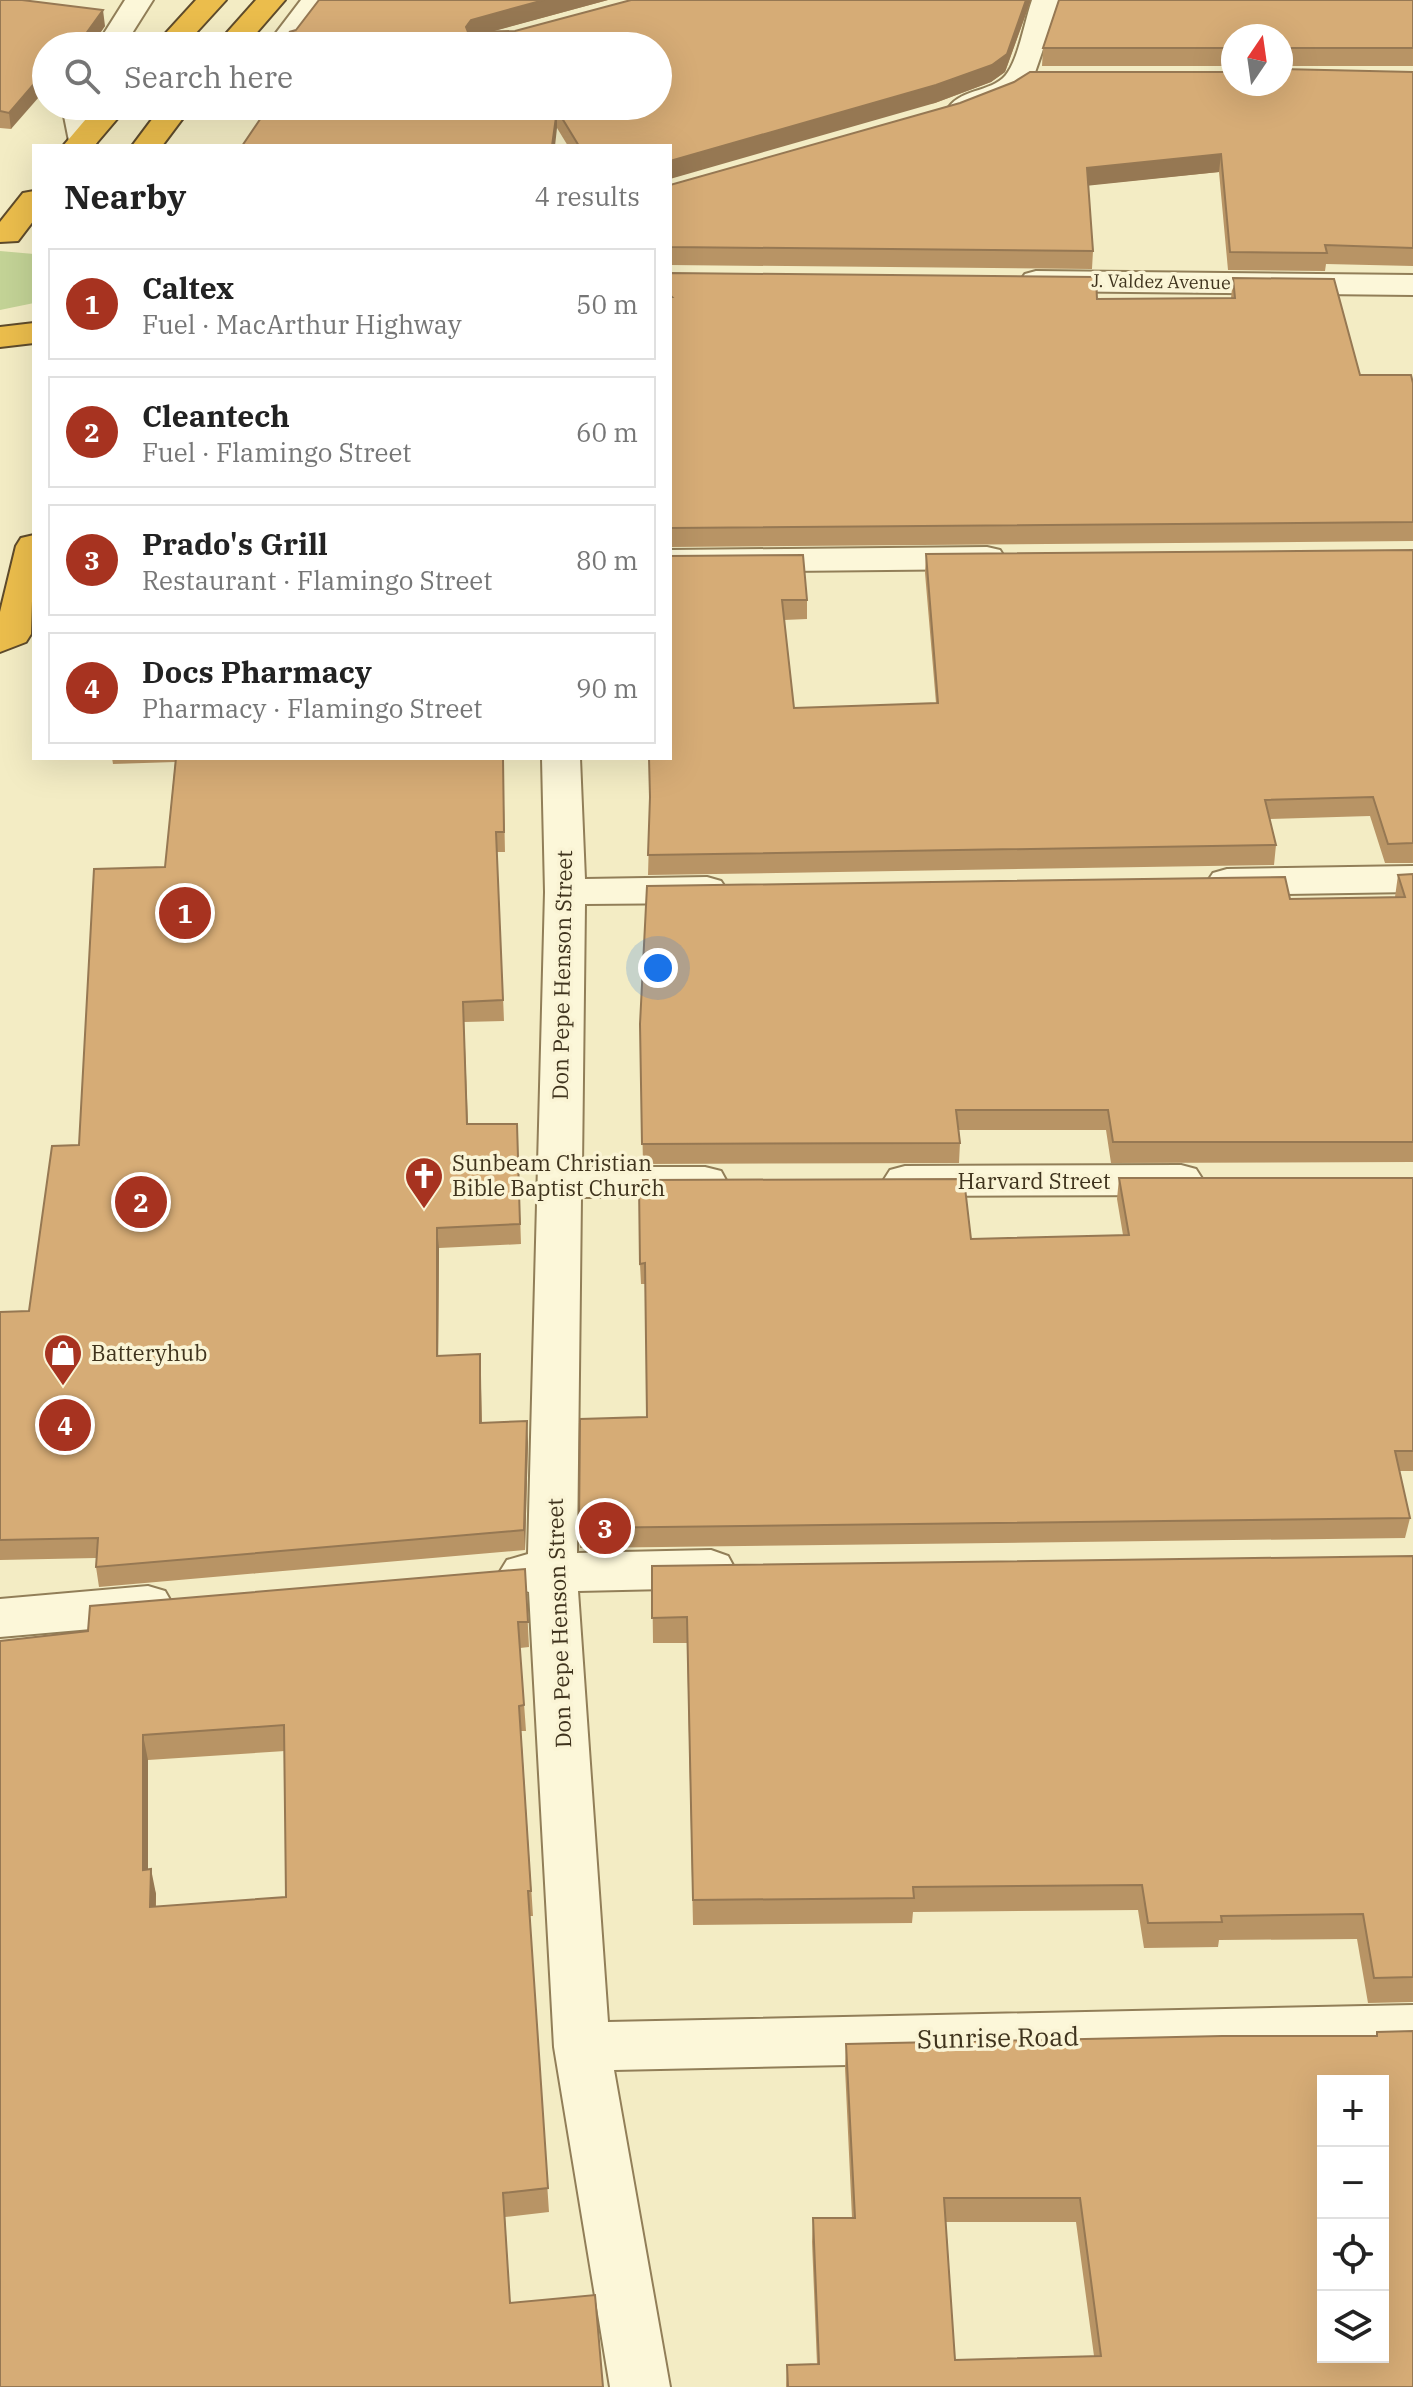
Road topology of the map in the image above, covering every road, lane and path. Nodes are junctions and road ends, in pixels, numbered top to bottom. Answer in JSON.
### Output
{"nodes":[{"id":1,"x":139,"y":0,"type":"edge"},
{"id":2,"x":212,"y":0,"type":"edge"},
{"id":3,"x":271,"y":0,"type":"edge"},
{"id":4,"x":316,"y":0,"type":"edge"},
{"id":5,"x":1046,"y":0,"type":"edge"},
{"id":6,"x":119,"y":32,"type":"edge"},
{"id":7,"x":181,"y":32,"type":"edge"},
{"id":8,"x":242,"y":32,"type":"edge"},
{"id":9,"x":291,"y":32,"type":"edge"},
{"id":10,"x":1021,"y":78,"type":"junction"},
{"id":11,"x":1051,"y":78,"type":"edge"},
{"id":12,"x":932,"y":117,"type":"edge"},
{"id":13,"x":78,"y":120,"type":"edge"},
{"id":14,"x":101,"y":120,"type":"edge"},
{"id":15,"x":80,"y":144,"type":"edge"},
{"id":16,"x":32,"y":203,"type":"edge"},
{"id":17,"x":14,"y":234,"type":"edge"},
{"id":18,"x":1002,"y":281,"type":"edge"},
{"id":19,"x":1413,"y":285,"type":"edge"},
{"id":20,"x":32,"y":333,"type":"edge"},
{"id":21,"x":0,"y":337,"type":"edge"},
{"id":22,"x":32,"y":554,"type":"edge"},
{"id":23,"x":1018,"y":558,"type":"edge"},
{"id":24,"x":672,"y":561,"type":"edge"},
{"id":25,"x":0,"y":641,"type":"edge"},
{"id":26,"x":561,"y":760,"type":"edge"},
{"id":27,"x":1413,"y":879,"type":"edge"},
{"id":28,"x":1189,"y":883,"type":"edge"},
{"id":29,"x":741,"y":889,"type":"edge"},
{"id":30,"x":565,"y":892,"type":"junction"},
{"id":31,"x":1223,"y":1180,"type":"edge"},
{"id":32,"x":859,"y":1181,"type":"edge"},
{"id":33,"x":559,"y":1182,"type":"junction"},
{"id":34,"x":749,"y":1182,"type":"edge"},
{"id":35,"x":759,"y":1568,"type":"edge"},
{"id":36,"x":552,"y":1570,"type":"junction"},
{"id":37,"x":473,"y":1577,"type":"edge"},
{"id":38,"x":189,"y":1602,"type":"edge"},
{"id":39,"x":0,"y":1618,"type":"edge"},
{"id":40,"x":1413,"y":2029,"type":"edge"},
{"id":41,"x":582,"y":2047,"type":"junction"},
{"id":42,"x":640,"y":2387,"type":"edge"}],
"edges":[{"from":1,"to":6,"type":"street"},
{"from":2,"to":7,"type":"highway"},
{"from":3,"to":8,"type":"highway"},
{"from":4,"to":9,"type":"street"},
{"from":5,"to":10,"type":"street"},
{"from":10,"to":11,"type":"street"},
{"from":10,"to":12,"type":"street"},
{"from":13,"to":15,"type":"street"},
{"from":14,"to":15,"type":"highway"},
{"from":16,"to":17,"type":"highway"},
{"from":18,"to":19,"type":"street","name":"J. Valdez Avenue"},
{"from":20,"to":21,"type":"highway"},
{"from":22,"to":25,"type":"highway"},
{"from":23,"to":24,"type":"street"},
{"from":26,"to":30,"type":"street","name":"Don Pepe Henson Street"},
{"from":27,"to":28,"type":"street"},
{"from":29,"to":30,"type":"street"},
{"from":30,"to":33,"type":"street","name":"Don Pepe Henson Street"},
{"from":31,"to":32,"type":"street","name":"Harvard Street"},
{"from":33,"to":34,"type":"street"},
{"from":33,"to":36,"type":"street","name":"Don Pepe Henson Street"},
{"from":35,"to":36,"type":"street"},
{"from":36,"to":37,"type":"street"},
{"from":36,"to":41,"type":"street","name":"Don Pepe Henson Street"},
{"from":38,"to":39,"type":"street"},
{"from":40,"to":41,"type":"street","name":"Sunrise Road"},
{"from":41,"to":42,"type":"street","name":"Don Pepe Henson Street"}]}
